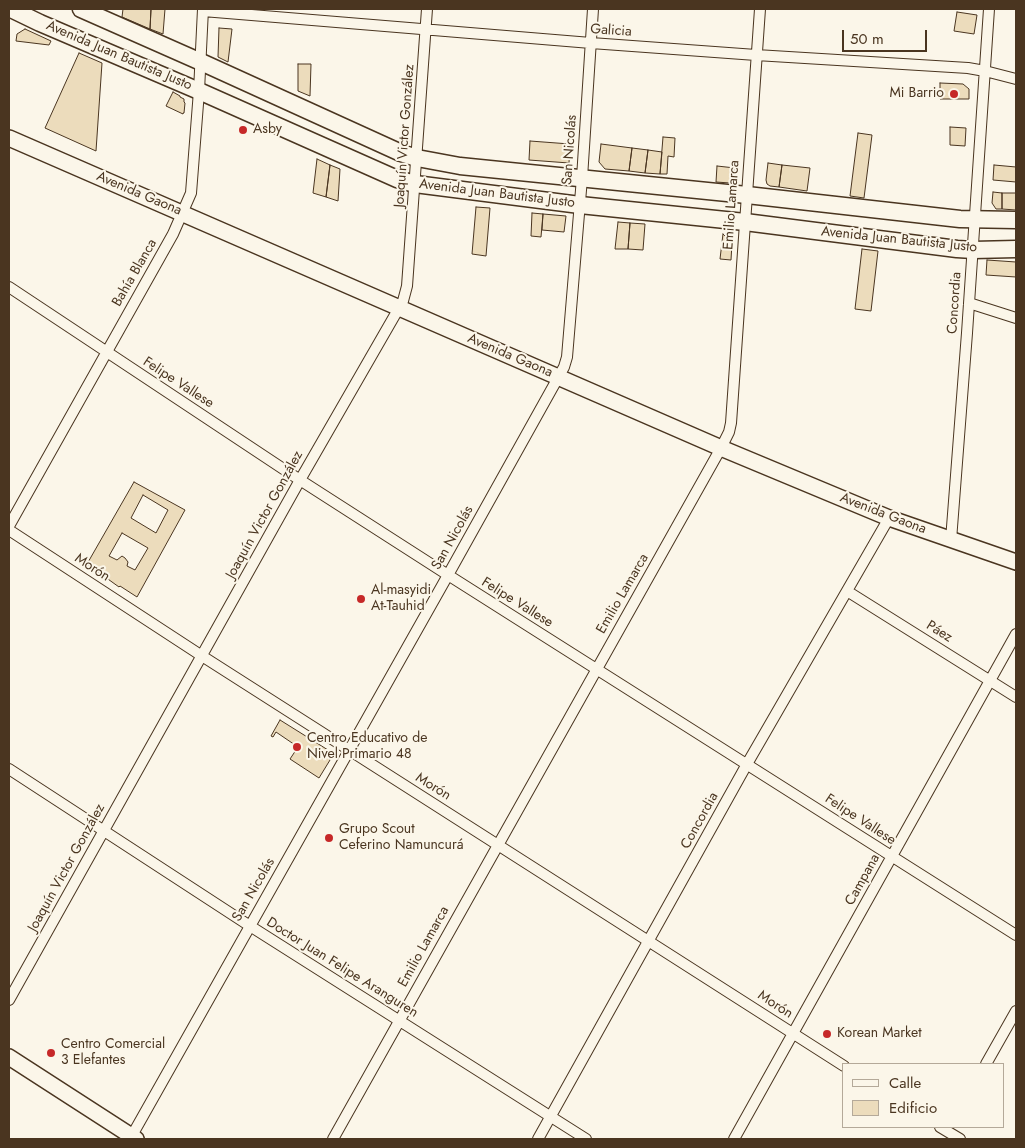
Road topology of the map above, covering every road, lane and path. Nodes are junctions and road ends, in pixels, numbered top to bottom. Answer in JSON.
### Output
{"nodes":[{"id":1,"x":11,"y":9,"type":"edge"},
{"id":2,"x":80,"y":9,"type":"edge"},
{"id":3,"x":427,"y":9,"type":"edge"},
{"id":4,"x":593,"y":9,"type":"edge"},
{"id":5,"x":760,"y":9,"type":"edge"},
{"id":6,"x":989,"y":9,"type":"edge"},
{"id":7,"x":203,"y":10,"type":"edge"},
{"id":8,"x":426,"y":29,"type":"junction"},
{"id":9,"x":591,"y":43,"type":"junction"},
{"id":10,"x":756,"y":55,"type":"junction"},
{"id":11,"x":201,"y":62,"type":"junction"},
{"id":12,"x":984,"y":70,"type":"junction"},
{"id":13,"x":1016,"y":79,"type":"edge"},
{"id":14,"x":200,"y":91,"type":"junction"},
{"id":15,"x":9,"y":138,"type":"edge"},
{"id":16,"x":417,"y":158,"type":"junction"},
{"id":17,"x":582,"y":178,"type":"junction"},
{"id":18,"x":416,"y":184,"type":"junction"},
{"id":19,"x":747,"y":195,"type":"junction"},
{"id":20,"x":580,"y":205,"type":"junction"},
{"id":21,"x":182,"y":213,"type":"junction"},
{"id":22,"x":975,"y":220,"type":"junction"},
{"id":23,"x":1016,"y":220,"type":"edge"},
{"id":24,"x":745,"y":222,"type":"junction"},
{"id":25,"x":1016,"y":249,"type":"edge"},
{"id":26,"x":973,"y":250,"type":"junction"},
{"id":27,"x":9,"y":288,"type":"edge"},
{"id":28,"x":969,"y":303,"type":"junction"},
{"id":29,"x":400,"y":308,"type":"junction"},
{"id":30,"x":1016,"y":318,"type":"edge"},
{"id":31,"x":106,"y":352,"type":"junction"},
{"id":32,"x":559,"y":377,"type":"junction"},
{"id":33,"x":721,"y":448,"type":"junction"},
{"id":34,"x":300,"y":480,"type":"junction"},
{"id":35,"x":889,"y":518,"type":"junction"},
{"id":36,"x":9,"y":528,"type":"edge"},
{"id":37,"x":951,"y":540,"type":"junction"},
{"id":38,"x":1016,"y":562,"type":"edge"},
{"id":39,"x":448,"y":576,"type":"junction"},
{"id":40,"x":847,"y":591,"type":"junction"},
{"id":41,"x":1016,"y":634,"type":"edge"},
{"id":42,"x":202,"y":656,"type":"junction"},
{"id":43,"x":596,"y":670,"type":"junction"},
{"id":44,"x":990,"y":680,"type":"junction"},
{"id":45,"x":1016,"y":697,"type":"edge"},
{"id":46,"x":349,"y":750,"type":"junction"},
{"id":47,"x":747,"y":764,"type":"junction"},
{"id":48,"x":9,"y":769,"type":"edge"},
{"id":49,"x":104,"y":831,"type":"junction"},
{"id":50,"x":498,"y":844,"type":"junction"},
{"id":51,"x":892,"y":857,"type":"junction"},
{"id":52,"x":250,"y":926,"type":"junction"},
{"id":53,"x":1016,"y":935,"type":"edge"},
{"id":54,"x":650,"y":941,"type":"junction"},
{"id":55,"x":9,"y":1000,"type":"edge"},
{"id":56,"x":1016,"y":1011,"type":"edge"},
{"id":57,"x":399,"y":1020,"type":"junction"},
{"id":58,"x":793,"y":1033,"type":"junction"},
{"id":59,"x":9,"y":1057,"type":"edge"},
{"id":60,"x":987,"y":1063,"type":"edge"},
{"id":61,"x":842,"y":1065,"type":"edge"},
{"id":62,"x":551,"y":1117,"type":"junction"},
{"id":63,"x":946,"y":1131,"type":"edge"},
{"id":64,"x":133,"y":1138,"type":"edge"},
{"id":65,"x":333,"y":1139,"type":"edge"},
{"id":66,"x":538,"y":1139,"type":"edge"},
{"id":67,"x":586,"y":1139,"type":"edge"},
{"id":68,"x":734,"y":1139,"type":"edge"},
{"id":69,"x":960,"y":1139,"type":"edge"}],
"edges":[{"from":1,"to":14,"type":"main road","name":"Avenida Juan Bautista Justo"},
{"from":2,"to":11,"type":"main road","name":"Avenida Juan Bautista Justo"},
{"from":3,"to":8,"type":"street","name":"Joaquín Victor González"},
{"from":4,"to":9,"type":"street","name":"San Nicolás"},
{"from":5,"to":10,"type":"street","name":"Emilio Lamarca"},
{"from":6,"to":12,"type":"street","name":"Concordia"},
{"from":7,"to":8,"type":"street","name":"Galicia"},
{"from":7,"to":11,"type":"street","name":"Bahía Blanca"},
{"from":8,"to":9,"type":"street","name":"Galicia"},
{"from":8,"to":16,"type":"street","name":"Joaquín Victor González"},
{"from":9,"to":10,"type":"street","name":"Galicia"},
{"from":9,"to":17,"type":"street","name":"San Nicolás"},
{"from":10,"to":12,"type":"street","name":"Galicia"},
{"from":10,"to":19,"type":"street","name":"Emilio Lamarca"},
{"from":11,"to":14,"type":"street","name":"Bahía Blanca"},
{"from":11,"to":16,"type":"main road","name":"Avenida Juan Bautista Justo"},
{"from":12,"to":13,"type":"street","name":"Galicia"},
{"from":12,"to":22,"type":"street","name":"Concordia"},
{"from":14,"to":18,"type":"main road","name":"Avenida Juan Bautista Justo"},
{"from":14,"to":21,"type":"street","name":"Bahía Blanca"},
{"from":15,"to":21,"type":"main road","name":"Avenida Gaona"},
{"from":16,"to":17,"type":"main road","name":"Avenida Juan Bautista Justo"},
{"from":16,"to":18,"type":"street","name":"Joaquín Victor González"},
{"from":17,"to":19,"type":"main road","name":"Avenida Juan Bautista Justo"},
{"from":17,"to":20,"type":"street","name":"San Nicolás"},
{"from":18,"to":20,"type":"main road","name":"Avenida Juan Bautista Justo"},
{"from":18,"to":29,"type":"street","name":"Joaquín Victor González"},
{"from":19,"to":22,"type":"main road","name":"Avenida Juan Bautista Justo"},
{"from":19,"to":24,"type":"street","name":"Emilio Lamarca"},
{"from":20,"to":24,"type":"main road","name":"Avenida Juan Bautista Justo"},
{"from":20,"to":32,"type":"street","name":"San Nicolás"},
{"from":21,"to":29,"type":"main road","name":"Avenida Gaona"},
{"from":21,"to":31,"type":"street","name":"Bahía Blanca"},
{"from":22,"to":23,"type":"main road","name":"Avenida Juan Bautista Justo"},
{"from":22,"to":26,"type":"street","name":"Concordia"},
{"from":24,"to":26,"type":"main road","name":"Avenida Juan Bautista Justo"},
{"from":24,"to":33,"type":"street","name":"Emilio Lamarca"},
{"from":25,"to":26,"type":"main road","name":"Avenida Juan Bautista Justo"},
{"from":26,"to":28,"type":"street","name":"Concordia"},
{"from":27,"to":31,"type":"street","name":"Felipe Vallese"},
{"from":28,"to":30,"type":"street"},
{"from":28,"to":37,"type":"street","name":"Concordia"},
{"from":29,"to":32,"type":"main road","name":"Avenida Gaona"},
{"from":29,"to":34,"type":"street","name":"Joaquín Victor González"},
{"from":31,"to":34,"type":"street","name":"Felipe Vallese"},
{"from":31,"to":36,"type":"street","name":"Bahía Blanca"},
{"from":32,"to":33,"type":"main road","name":"Avenida Gaona"},
{"from":32,"to":39,"type":"street","name":"San Nicolás"},
{"from":33,"to":35,"type":"main road","name":"Avenida Gaona"},
{"from":33,"to":43,"type":"street","name":"Emilio Lamarca"},
{"from":34,"to":39,"type":"street","name":"Felipe Vallese"},
{"from":34,"to":42,"type":"street","name":"Joaquín Victor González"},
{"from":35,"to":37,"type":"main road","name":"Avenida Gaona"},
{"from":35,"to":40,"type":"street","name":"Concordia"},
{"from":36,"to":42,"type":"street","name":"Morón"},
{"from":37,"to":38,"type":"main road","name":"Avenida Gaona"},
{"from":39,"to":43,"type":"street","name":"Felipe Vallese"},
{"from":39,"to":46,"type":"street","name":"San Nicolás"},
{"from":40,"to":44,"type":"street","name":"Páez"},
{"from":40,"to":47,"type":"street","name":"Concordia"},
{"from":41,"to":44,"type":"street","name":"Campana"},
{"from":42,"to":46,"type":"street","name":"Morón"},
{"from":42,"to":49,"type":"street","name":"Joaquín Victor González"},
{"from":43,"to":47,"type":"street","name":"Felipe Vallese"},
{"from":43,"to":50,"type":"street","name":"Emilio Lamarca"},
{"from":44,"to":45,"type":"street","name":"Páez"},
{"from":44,"to":51,"type":"street","name":"Campana"},
{"from":46,"to":50,"type":"street","name":"Morón"},
{"from":46,"to":52,"type":"street","name":"San Nicolás"},
{"from":47,"to":51,"type":"street","name":"Felipe Vallese"},
{"from":47,"to":54,"type":"street","name":"Concordia"},
{"from":48,"to":49,"type":"street","name":"Doctor Juan Felipe Aranguren"},
{"from":49,"to":52,"type":"street","name":"Doctor Juan Felipe Aranguren"},
{"from":49,"to":55,"type":"street","name":"Joaquín Victor González"},
{"from":50,"to":54,"type":"street","name":"Morón"},
{"from":50,"to":57,"type":"street","name":"Emilio Lamarca"},
{"from":51,"to":53,"type":"street","name":"Felipe Vallese"},
{"from":51,"to":58,"type":"street","name":"Campana"},
{"from":52,"to":57,"type":"street","name":"Doctor Juan Felipe Aranguren"},
{"from":52,"to":64,"type":"street","name":"San Nicolás"},
{"from":54,"to":58,"type":"street","name":"Morón"},
{"from":54,"to":62,"type":"street","name":"Concordia"},
{"from":56,"to":60,"type":"street"},
{"from":57,"to":62,"type":"street","name":"Doctor Juan Felipe Aranguren"},
{"from":57,"to":65,"type":"street","name":"Emilio Lamarca"},
{"from":58,"to":61,"type":"street","name":"Morón"},
{"from":58,"to":68,"type":"street","name":"Campana"},
{"from":59,"to":64,"type":"main road"},
{"from":62,"to":66,"type":"street","name":"Concordia"},
{"from":62,"to":67,"type":"street","name":"Doctor Juan Felipe Aranguren"},
{"from":63,"to":69,"type":"street"}]}
